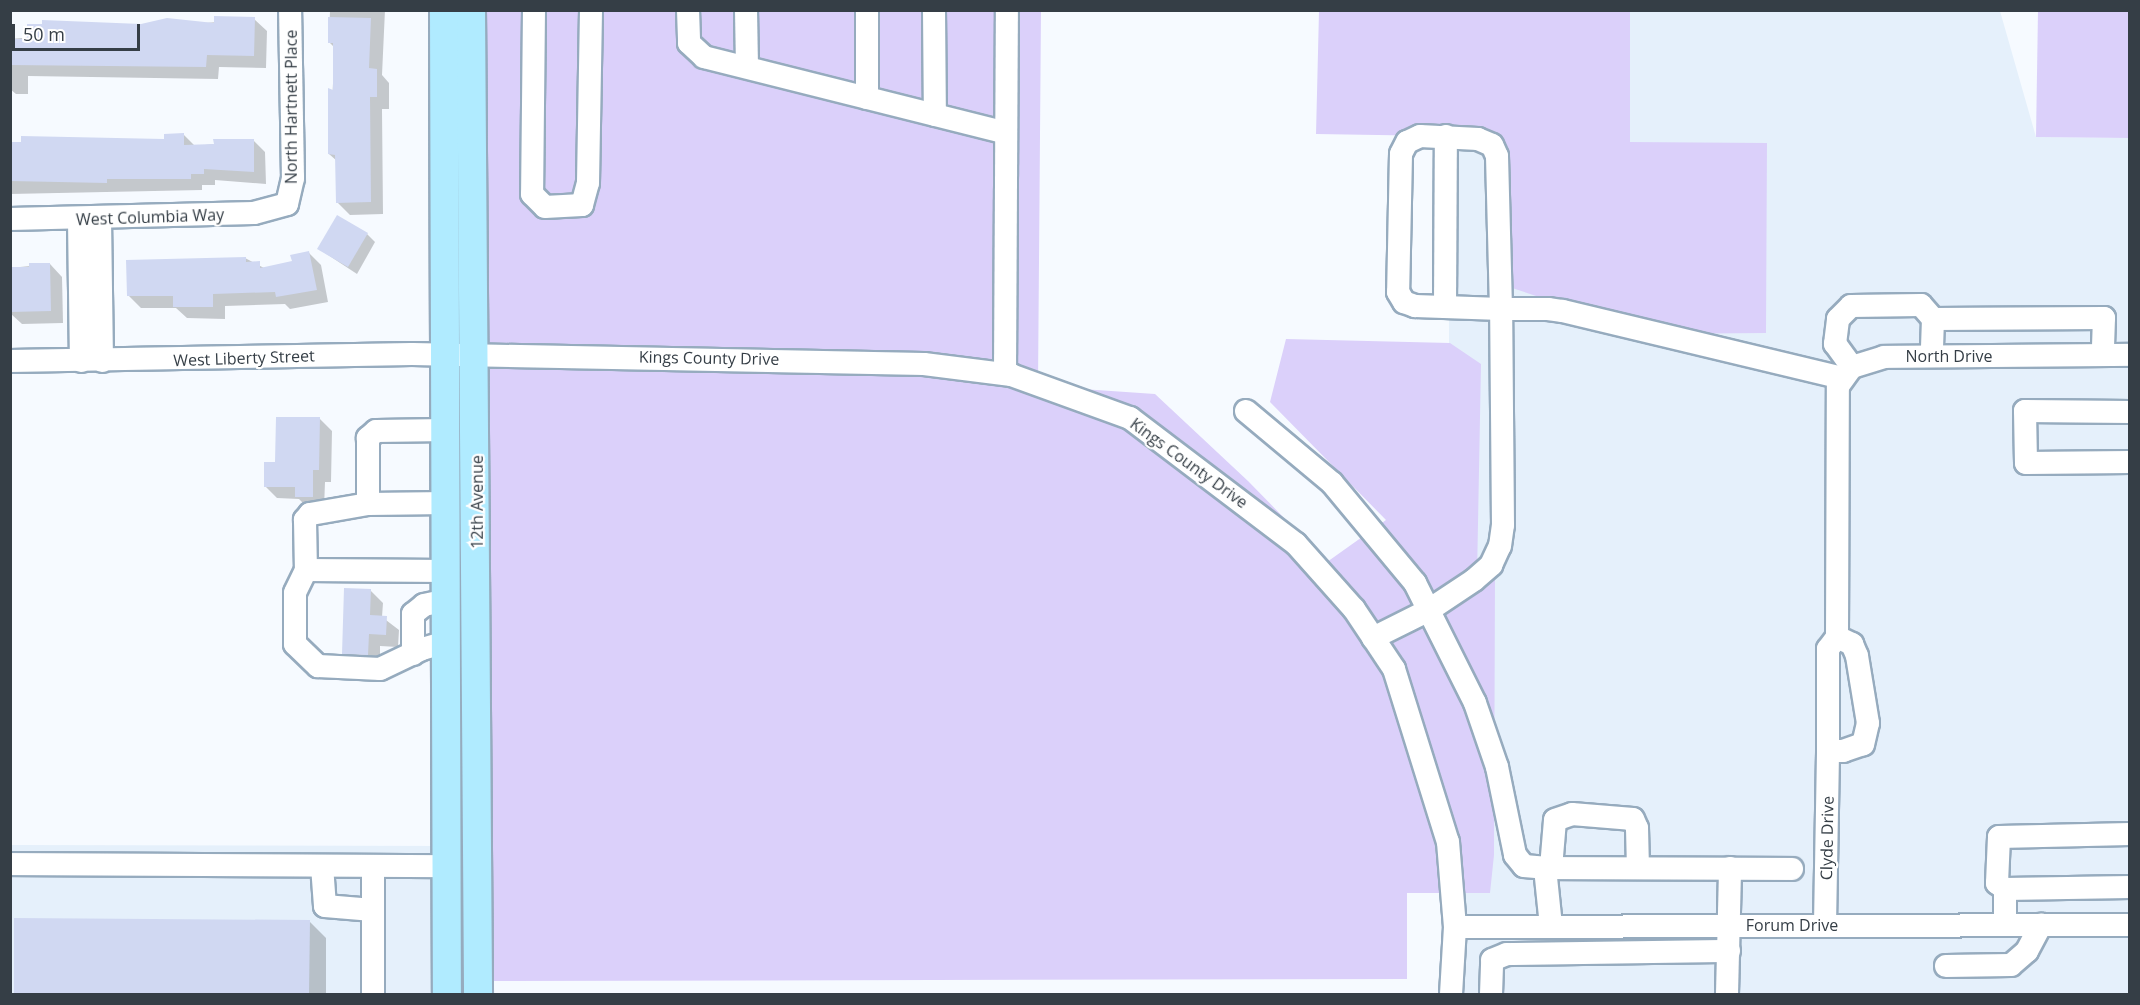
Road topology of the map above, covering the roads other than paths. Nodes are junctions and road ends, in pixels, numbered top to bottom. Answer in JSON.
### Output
{"nodes":[{"id":1,"x":290,"y":10,"type":"edge"},
{"id":2,"x":444,"y":10,"type":"edge"},
{"id":3,"x":471,"y":10,"type":"edge"},
{"id":4,"x":534,"y":10,"type":"edge"},
{"id":5,"x":591,"y":10,"type":"edge"},
{"id":6,"x":688,"y":10,"type":"edge"},
{"id":7,"x":746,"y":10,"type":"edge"},
{"id":8,"x":867,"y":10,"type":"edge"},
{"id":9,"x":934,"y":10,"type":"edge"},
{"id":10,"x":1007,"y":10,"type":"edge"},
{"id":11,"x":747,"y":68,"type":"junction"},
{"id":12,"x":867,"y":98,"type":"junction"},
{"id":13,"x":935,"y":115,"type":"junction"},
{"id":14,"x":1006,"y":133,"type":"junction"},
{"id":15,"x":1446,"y":135,"type":"junction"},
{"id":16,"x":287,"y":204,"type":"joint"},
{"id":17,"x":10,"y":219,"type":"edge"},
{"id":18,"x":90,"y":220,"type":"junction"},
{"id":19,"x":1445,"y":307,"type":"junction"},
{"id":20,"x":1501,"y":309,"type":"junction"},
{"id":21,"x":1933,"y":319,"type":"junction"},
{"id":22,"x":446,"y":355,"type":"junction"},
{"id":23,"x":477,"y":355,"type":"junction"},
{"id":24,"x":2103,"y":355,"type":"junction"},
{"id":25,"x":2130,"y":355,"type":"edge"},
{"id":26,"x":1932,"y":356,"type":"junction"},
{"id":27,"x":10,"y":361,"type":"edge"},
{"id":28,"x":91,"y":361,"type":"junction"},
{"id":29,"x":1847,"y":372,"type":"junction"},
{"id":30,"x":1005,"y":374,"type":"junction"},
{"id":31,"x":1246,"y":411,"type":"dead end"},
{"id":32,"x":2130,"y":412,"type":"edge"},
{"id":33,"x":447,"y":430,"type":"junction"},
{"id":34,"x":2130,"y":462,"type":"edge"},
{"id":35,"x":447,"y":503,"type":"junction"},
{"id":36,"x":368,"y":504,"type":"junction"},
{"id":37,"x":306,"y":570,"type":"junction"},
{"id":38,"x":447,"y":571,"type":"junction"},
{"id":39,"x":447,"y":600,"type":"junction"},
{"id":40,"x":1429,"y":610,"type":"junction"},
{"id":41,"x":1837,"y":637,"type":"junction"},
{"id":42,"x":1373,"y":638,"type":"junction"},
{"id":43,"x":447,"y":642,"type":"junction"},
{"id":44,"x":413,"y":654,"type":"junction"},
{"id":45,"x":1828,"y":751,"type":"junction"},
{"id":46,"x":2130,"y":834,"type":"edge"},
{"id":47,"x":10,"y":864,"type":"edge"},
{"id":48,"x":322,"y":866,"type":"junction"},
{"id":49,"x":373,"y":866,"type":"junction"},
{"id":50,"x":447,"y":866,"type":"junction"},
{"id":51,"x":1548,"y":868,"type":"junction"},
{"id":52,"x":1638,"y":868,"type":"junction"},
{"id":53,"x":1730,"y":868,"type":"junction"},
{"id":54,"x":1792,"y":869,"type":"dead end"},
{"id":55,"x":2130,"y":887,"type":"edge"},
{"id":56,"x":2006,"y":889,"type":"junction"},
{"id":57,"x":373,"y":910,"type":"junction"},
{"id":58,"x":1729,"y":925,"type":"junction"},
{"id":59,"x":1825,"y":925,"type":"junction"},
{"id":60,"x":2005,"y":925,"type":"junction"},
{"id":61,"x":2041,"y":925,"type":"junction"},
{"id":62,"x":2130,"y":925,"type":"edge"},
{"id":63,"x":1551,"y":926,"type":"junction"},
{"id":64,"x":1455,"y":927,"type":"junction"},
{"id":65,"x":1729,"y":951,"type":"junction"},
{"id":66,"x":1946,"y":966,"type":"dead end"},
{"id":67,"x":373,"y":994,"type":"edge"},
{"id":68,"x":447,"y":994,"type":"edge"},
{"id":69,"x":476,"y":994,"type":"edge"},
{"id":70,"x":1451,"y":994,"type":"edge"},
{"id":71,"x":1491,"y":994,"type":"edge"},
{"id":72,"x":1727,"y":994,"type":"edge"}],
"edges":[{"from":1,"to":16,"type":"street","name":"North Hartnett Place"},
{"from":2,"to":22,"type":"main road","name":"12th Avenue"},
{"from":3,"to":23,"type":"main road","name":"12th Avenue"},
{"from":4,"to":5,"type":"street"},
{"from":6,"to":11,"type":"street"},
{"from":7,"to":11,"type":"street"},
{"from":8,"to":12,"type":"street"},
{"from":9,"to":13,"type":"street"},
{"from":10,"to":14,"type":"street"},
{"from":11,"to":12,"type":"street"},
{"from":12,"to":13,"type":"street"},
{"from":13,"to":14,"type":"street"},
{"from":14,"to":30,"type":"street"},
{"from":15,"to":19,"type":"street"},
{"from":15,"to":19,"type":"street"},
{"from":15,"to":20,"type":"street"},
{"from":16,"to":18,"type":"street","name":"West Columbia Way"},
{"from":17,"to":18,"type":"street","name":"West Columbia Way"},
{"from":18,"to":28,"type":"street"},
{"from":19,"to":20,"type":"street"},
{"from":20,"to":29,"type":"street"},
{"from":20,"to":40,"type":"street"},
{"from":21,"to":24,"type":"street"},
{"from":21,"to":26,"type":"street"},
{"from":21,"to":29,"type":"street"},
{"from":22,"to":23,"type":"street","name":"West Liberty Street"},
{"from":22,"to":28,"type":"street","name":"West Liberty Street"},
{"from":22,"to":33,"type":"main road","name":"12th Avenue"},
{"from":23,"to":30,"type":"street","name":"Kings County Drive"},
{"from":23,"to":69,"type":"main road","name":"12th Avenue"},
{"from":24,"to":25,"type":"street","name":"North Drive"},
{"from":24,"to":26,"type":"street","name":"North Drive"},
{"from":26,"to":29,"type":"street","name":"North Drive"},
{"from":27,"to":28,"type":"street","name":"West Liberty Street"},
{"from":29,"to":41,"type":"street","name":"Clyde Drive"},
{"from":30,"to":42,"type":"street","name":"Kings County Drive"},
{"from":31,"to":40,"type":"street"},
{"from":32,"to":34,"type":"street"},
{"from":33,"to":35,"type":"main road","name":"12th Avenue"},
{"from":33,"to":36,"type":"street"},
{"from":35,"to":36,"type":"street"},
{"from":35,"to":38,"type":"main road","name":"12th Avenue"},
{"from":36,"to":37,"type":"street"},
{"from":37,"to":38,"type":"street"},
{"from":37,"to":44,"type":"street"},
{"from":38,"to":39,"type":"main road","name":"12th Avenue"},
{"from":39,"to":43,"type":"main road","name":"12th Avenue"},
{"from":39,"to":44,"type":"street"},
{"from":40,"to":42,"type":"street"},
{"from":40,"to":51,"type":"street"},
{"from":41,"to":45,"type":"street","name":"Clyde Drive"},
{"from":41,"to":45,"type":"street"},
{"from":42,"to":64,"type":"street","name":"Kings County Drive"},
{"from":43,"to":44,"type":"street"},
{"from":43,"to":50,"type":"main road","name":"12th Avenue"},
{"from":45,"to":59,"type":"street","name":"Clyde Drive"},
{"from":46,"to":56,"type":"street"},
{"from":47,"to":48,"type":"street"},
{"from":48,"to":49,"type":"street"},
{"from":48,"to":57,"type":"street"},
{"from":49,"to":50,"type":"street"},
{"from":49,"to":57,"type":"street"},
{"from":50,"to":68,"type":"main road","name":"12th Avenue"},
{"from":50,"to":69,"type":"main road"},
{"from":51,"to":52,"type":"street"},
{"from":51,"to":52,"type":"street"},
{"from":51,"to":63,"type":"street"},
{"from":52,"to":53,"type":"street"},
{"from":53,"to":54,"type":"street"},
{"from":53,"to":58,"type":"street"},
{"from":55,"to":56,"type":"street"},
{"from":56,"to":60,"type":"street"},
{"from":57,"to":67,"type":"street"},
{"from":58,"to":59,"type":"street","name":"Forum Drive"},
{"from":58,"to":63,"type":"street","name":"Forum Drive"},
{"from":58,"to":65,"type":"street"},
{"from":59,"to":60,"type":"street","name":"Forum Drive"},
{"from":60,"to":61,"type":"street","name":"Forum Drive"},
{"from":61,"to":62,"type":"street","name":"Forum Drive"},
{"from":61,"to":66,"type":"street"},
{"from":63,"to":64,"type":"street","name":"Forum Drive"},
{"from":64,"to":70,"type":"street","name":"Kings County Drive"},
{"from":65,"to":71,"type":"street"},
{"from":65,"to":72,"type":"street"}]}
